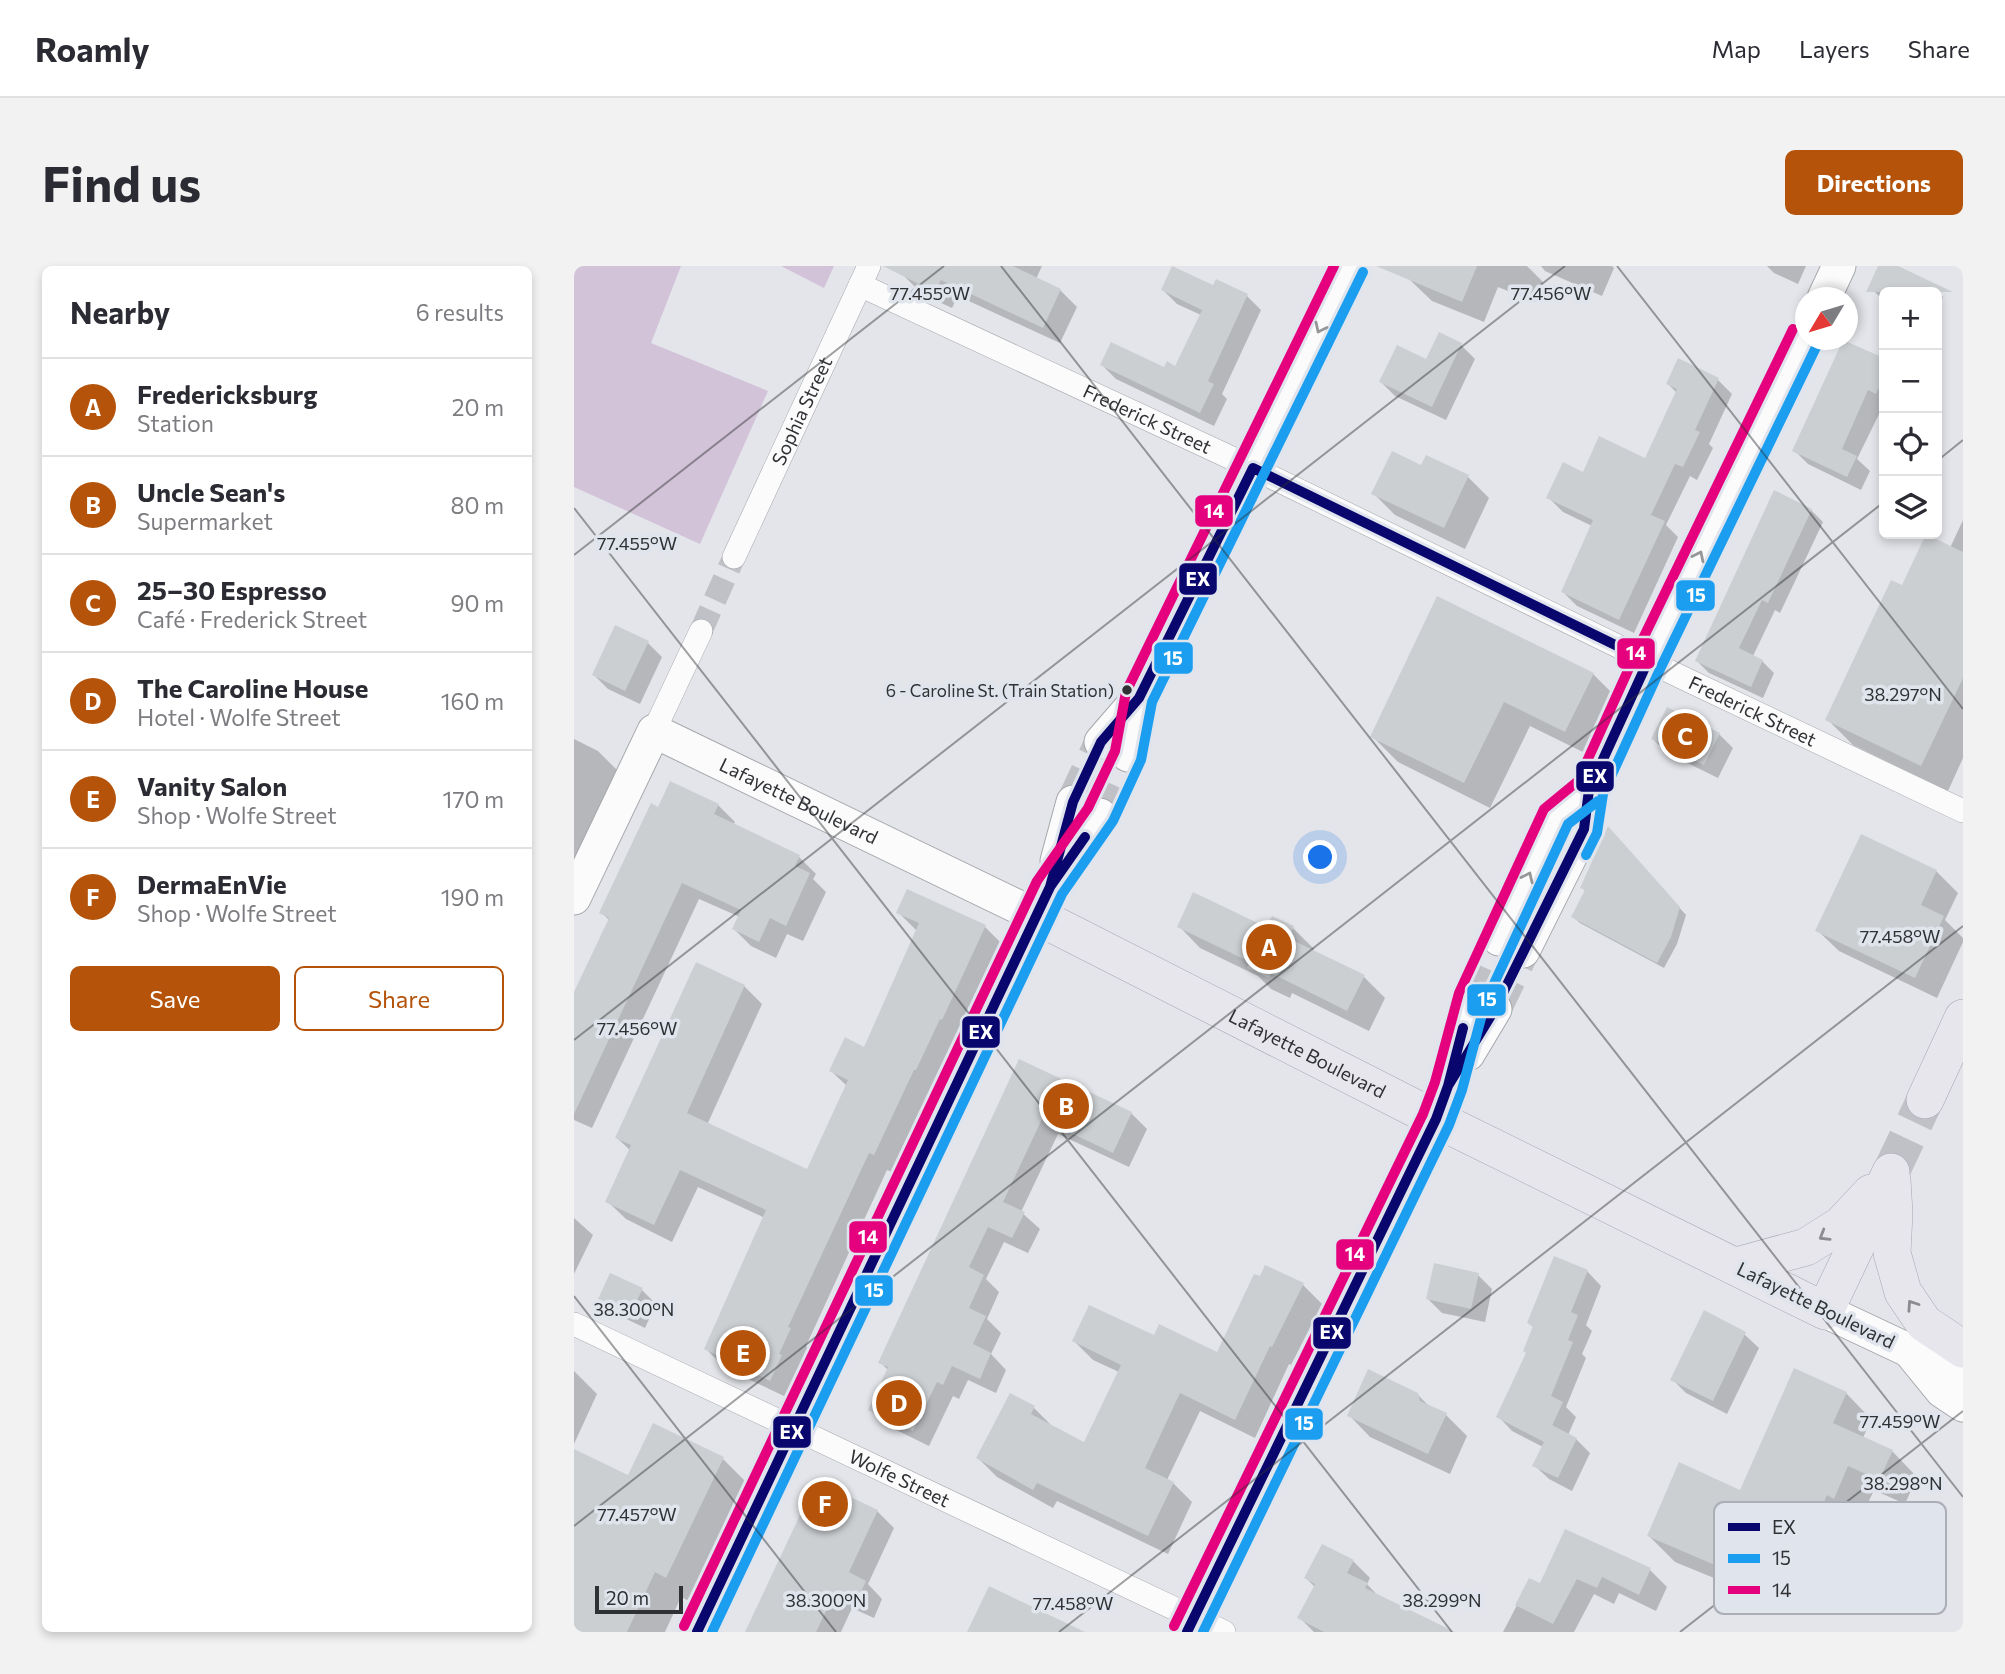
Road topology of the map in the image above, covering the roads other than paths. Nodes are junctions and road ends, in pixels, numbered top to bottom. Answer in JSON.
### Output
{"nodes":[{"id":1,"x":1349,"y":266,"type":"edge"},
{"id":2,"x":1839,"y":266,"type":"edge"},
{"id":3,"x":865,"y":275,"type":"edge"},
{"id":4,"x":1829,"y":287,"type":"edge"},
{"id":5,"x":1798,"y":350,"type":"edge"},
{"id":6,"x":1253,"y":468,"type":"junction"},
{"id":7,"x":734,"y":557,"type":"tunnel mouth"},
{"id":8,"x":701,"y":631,"type":"tunnel mouth"},
{"id":9,"x":1648,"y":661,"type":"junction"},
{"id":10,"x":654,"y":731,"type":"junction"},
{"id":11,"x":1114,"y":748,"type":"tunnel mouth"},
{"id":12,"x":1086,"y":808,"type":"tunnel mouth"},
{"id":13,"x":1963,"y":811,"type":"edge"},
{"id":14,"x":574,"y":898,"type":"edge"},
{"id":15,"x":1044,"y":902,"type":"junction"},
{"id":16,"x":1511,"y":945,"type":"tunnel mouth"},
{"id":17,"x":1483,"y":1003,"type":"tunnel mouth"},
{"id":18,"x":1963,"y":1018,"type":"edge"},
{"id":19,"x":1925,"y":1100,"type":"tunnel mouth"},
{"id":20,"x":1442,"y":1102,"type":"junction"},
{"id":21,"x":1891,"y":1172,"type":"junction"},
{"id":22,"x":1736,"y":1266,"type":"junction"},
{"id":23,"x":1825,"y":1311,"type":"junction"},
{"id":24,"x":574,"y":1324,"type":"edge"},
{"id":25,"x":1963,"y":1349,"type":"edge"},
{"id":26,"x":1910,"y":1351,"type":"junction"},
{"id":27,"x":1963,"y":1373,"type":"edge"},
{"id":28,"x":1963,"y":1405,"type":"edge"},
{"id":29,"x":793,"y":1428,"type":"junction"},
{"id":30,"x":1202,"y":1627,"type":"edge"},
{"id":31,"x":697,"y":1632,"type":"edge"}],
"edges":[{"from":1,"to":6,"type":"street","one_way":true},
{"from":2,"to":4,"type":"street"},
{"from":3,"to":6,"type":"street","name":"Frederick Street"},
{"from":3,"to":7,"type":"street","name":"Sophia Street"},
{"from":9,"to":5,"type":"street","one_way":true},
{"from":6,"to":9,"type":"street","name":"Frederick Street"},
{"from":6,"to":11,"type":"street"},
{"from":8,"to":10,"type":"street"},
{"from":9,"to":13,"type":"street","name":"Frederick Street"},
{"from":16,"to":9,"type":"street","one_way":true},
{"from":10,"to":14,"type":"street"},
{"from":10,"to":15,"type":"street","name":"Lafayette Boulevard"},
{"from":12,"to":15,"type":"street"},
{"from":15,"to":20,"type":"main road","name":"Lafayette Boulevard"},
{"from":15,"to":29,"type":"main road"},
{"from":17,"to":20,"type":"street"},
{"from":18,"to":19,"type":"main road"},
{"from":20,"to":22,"type":"main road","name":"Lafayette Boulevard"},
{"from":20,"to":30,"type":"main road"},
{"from":21,"to":22,"type":"main road","one_way":true},
{"from":21,"to":23,"type":"main road"},
{"from":25,"to":21,"type":"main road","one_way":true},
{"from":22,"to":23,"type":"main road","name":"Lafayette Boulevard"},
{"from":23,"to":26,"type":"street","name":"Lafayette Boulevard"},
{"from":24,"to":29,"type":"street","name":"Wolfe Street"},
{"from":26,"to":27,"type":"street","name":"Lafayette Boulevard"},
{"from":26,"to":28,"type":"street"},
{"from":29,"to":30,"type":"street","name":"Wolfe Street"},
{"from":29,"to":31,"type":"main road"}]}
